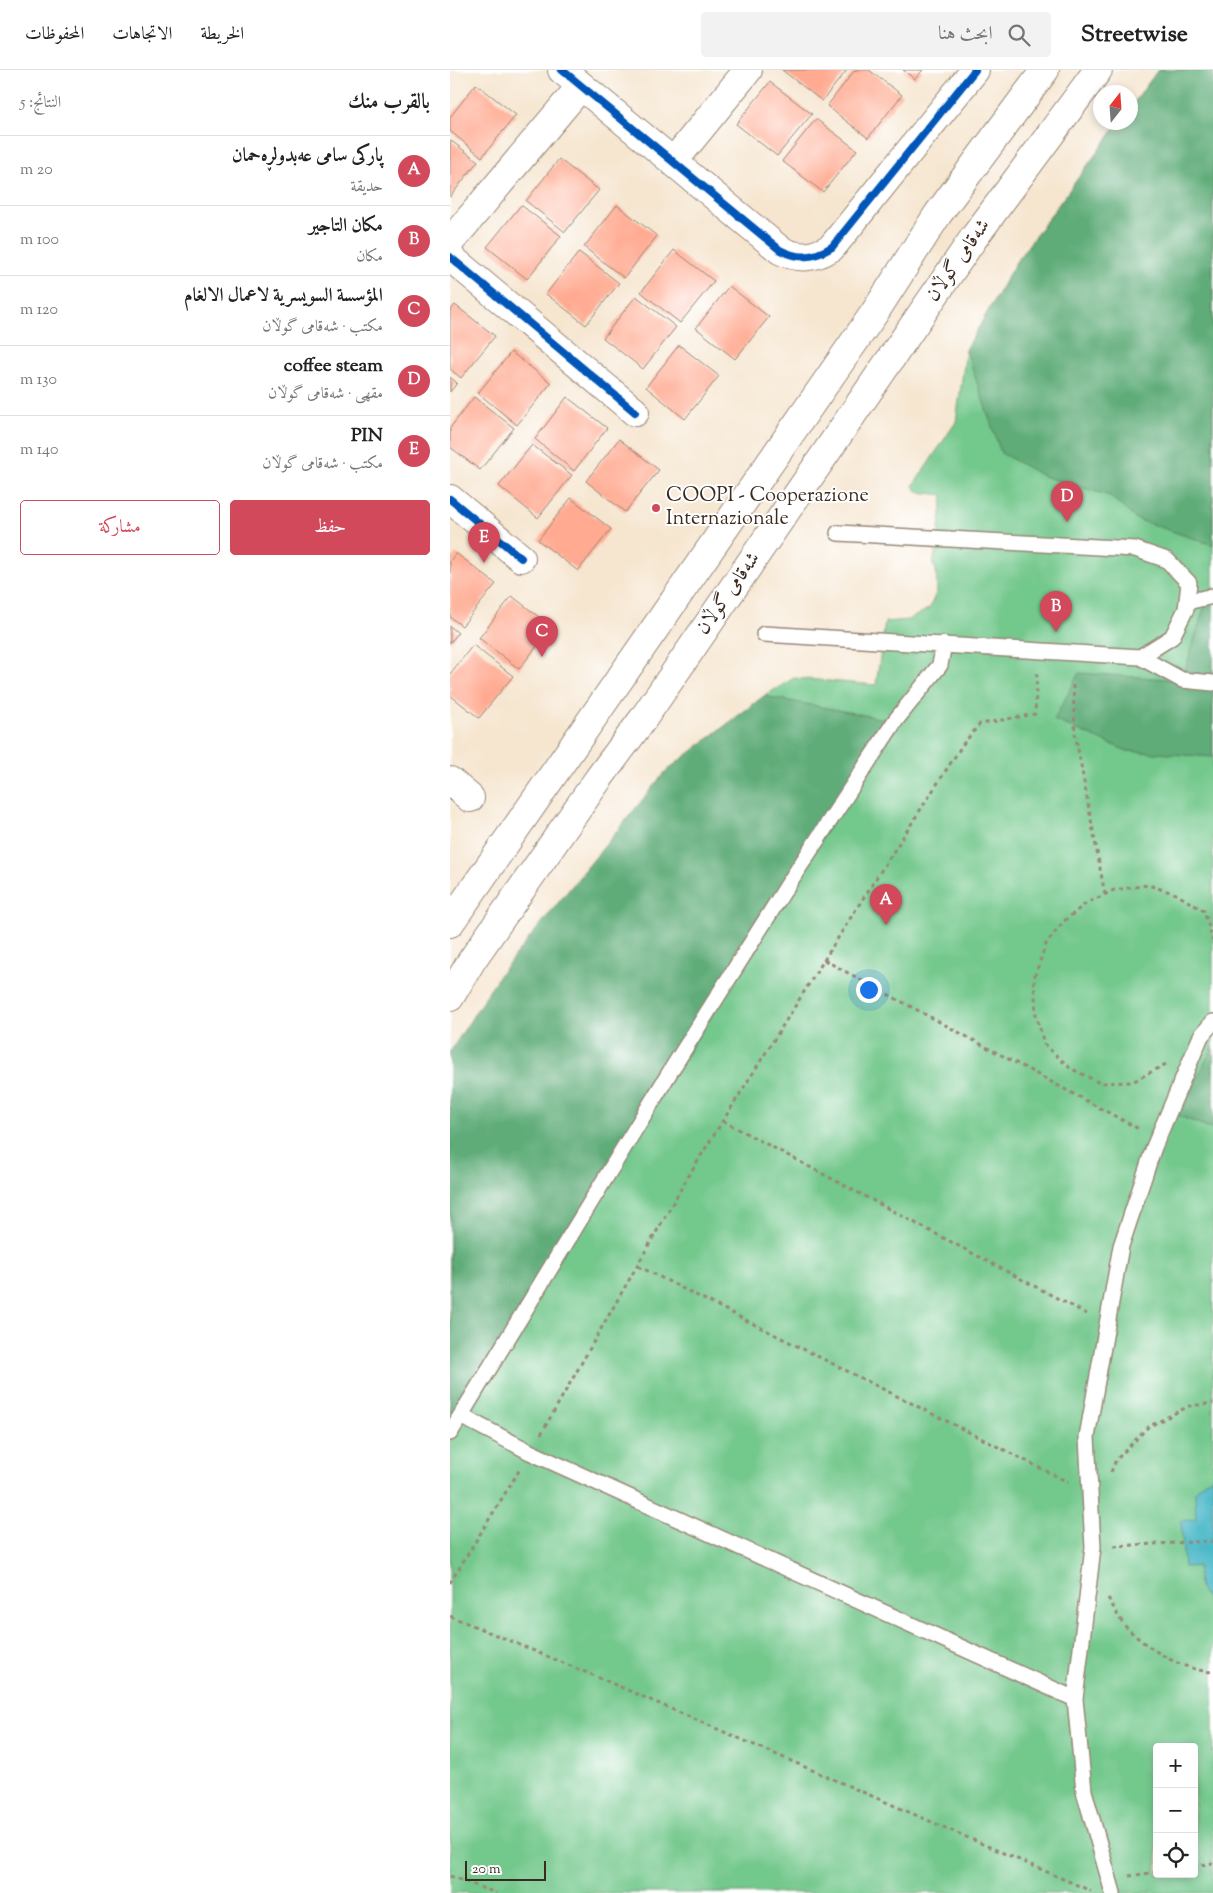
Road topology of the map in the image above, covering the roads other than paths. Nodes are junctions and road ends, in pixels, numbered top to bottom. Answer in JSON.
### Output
{"nodes":[{"id":1,"x":748,"y":70,"type":"edge"},
{"id":2,"x":974,"y":70,"type":"edge"},
{"id":3,"x":1045,"y":70,"type":"edge"},
{"id":4,"x":1098,"y":70,"type":"edge"},
{"id":5,"x":572,"y":78,"type":"edge"},
{"id":6,"x":673,"y":162,"type":"junction"},
{"id":7,"x":450,"y":242,"type":"edge"},
{"id":8,"x":450,"y":257,"type":"edge"},
{"id":9,"x":634,"y":412,"type":"dead end"},
{"id":10,"x":450,"y":499,"type":"edge"},
{"id":11,"x":838,"y":532,"type":"dead end"},
{"id":12,"x":521,"y":558,"type":"dead end"},
{"id":13,"x":1213,"y":596,"type":"edge"},
{"id":14,"x":1187,"y":602,"type":"junction"},
{"id":15,"x":764,"y":634,"type":"dead end"},
{"id":16,"x":944,"y":644,"type":"junction"},
{"id":17,"x":1140,"y":657,"type":"junction"},
{"id":18,"x":1213,"y":683,"type":"edge"},
{"id":19,"x":450,"y":923,"type":"edge"},
{"id":20,"x":450,"y":998,"type":"edge"},
{"id":21,"x":1213,"y":1022,"type":"edge"},
{"id":22,"x":461,"y":1416,"type":"junction"},
{"id":23,"x":450,"y":1433,"type":"edge"},
{"id":24,"x":1075,"y":1699,"type":"junction"},
{"id":25,"x":1111,"y":1886,"type":"edge"}],
"edges":[{"from":1,"to":6,"type":"main road"},
{"from":2,"to":6,"type":"main road"},
{"from":3,"to":19,"type":"main road","name":"شەقامی گوڵان"},
{"from":4,"to":20,"type":"main road","name":"شەقامی گوڵان"},
{"from":5,"to":6,"type":"main road"},
{"from":5,"to":7,"type":"main road"},
{"from":8,"to":9,"type":"main road"},
{"from":10,"to":12,"type":"main road"},
{"from":11,"to":14,"type":"lane"},
{"from":13,"to":14,"type":"lane"},
{"from":14,"to":17,"type":"lane"},
{"from":15,"to":16,"type":"lane"},
{"from":16,"to":17,"type":"lane"},
{"from":16,"to":22,"type":"lane"},
{"from":17,"to":18,"type":"lane"},
{"from":21,"to":24,"type":"lane"},
{"from":22,"to":23,"type":"lane"},
{"from":22,"to":24,"type":"lane"},
{"from":24,"to":25,"type":"lane"}]}
